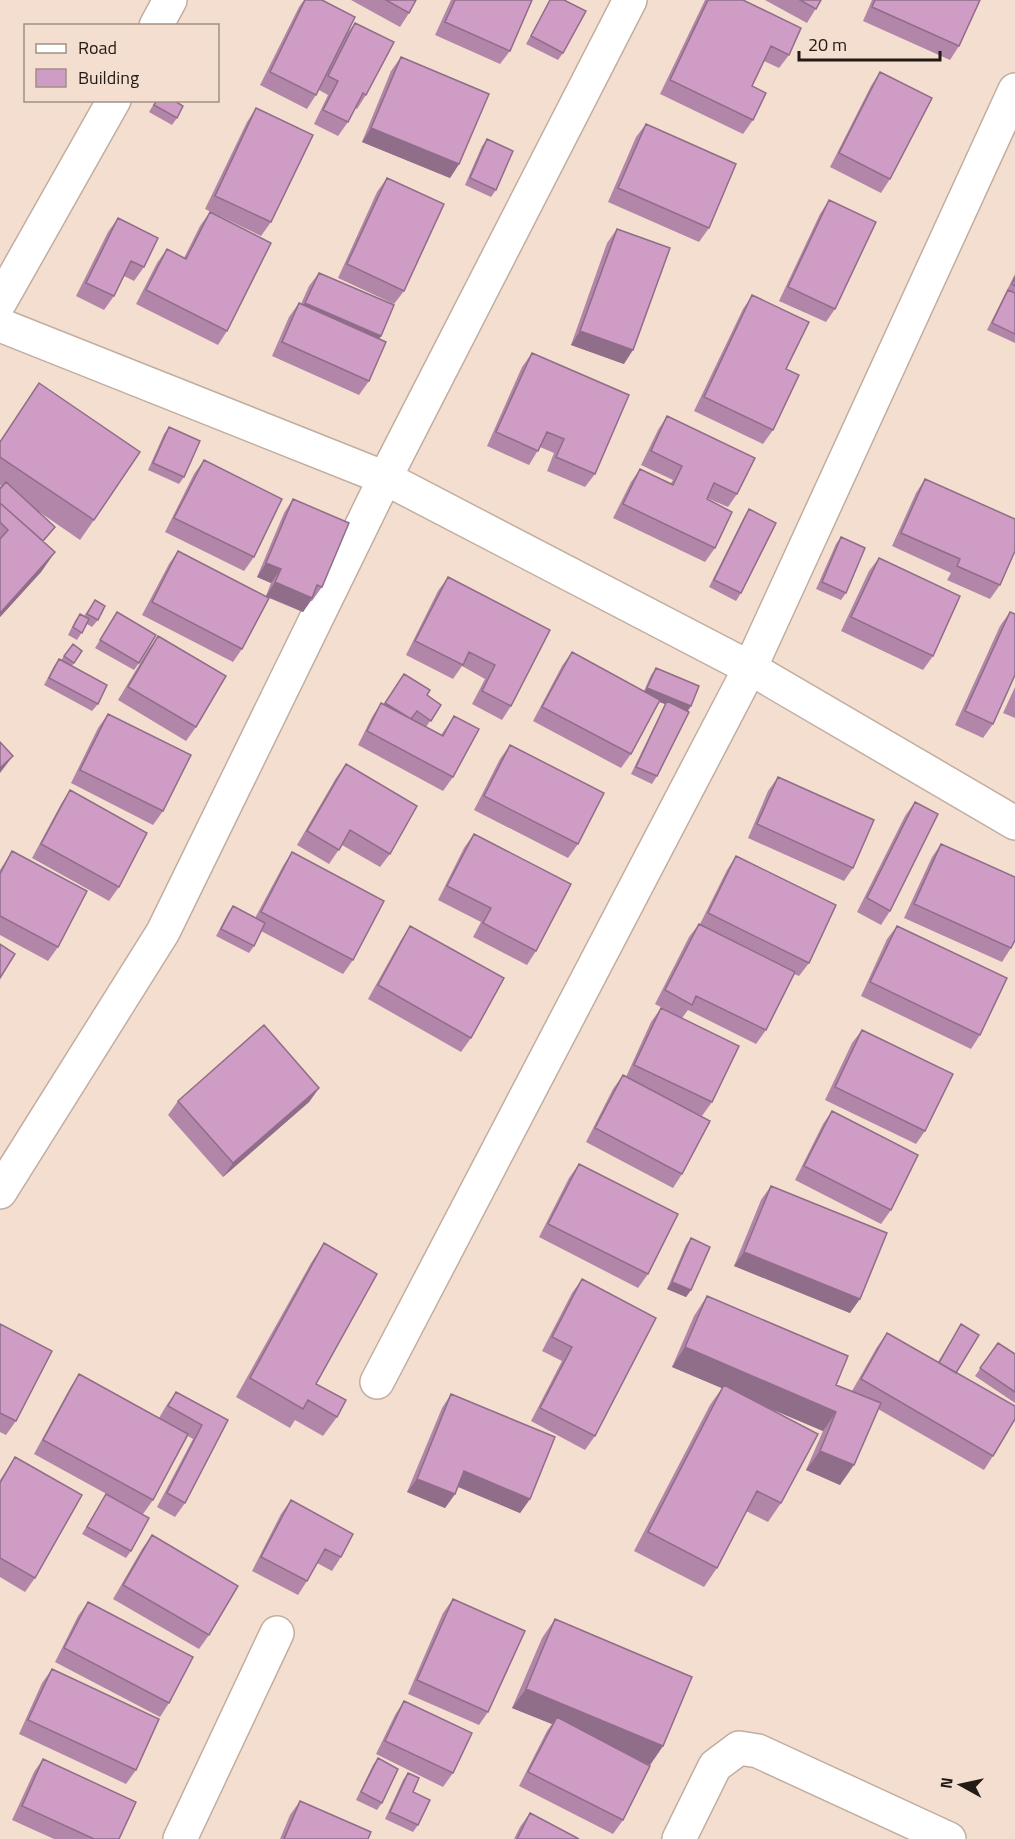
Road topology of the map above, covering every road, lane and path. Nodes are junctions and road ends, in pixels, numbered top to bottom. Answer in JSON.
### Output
{"nodes":[{"id":1,"x":170,"y":0,"type":"edge"},
{"id":2,"x":630,"y":0,"type":"edge"},
{"id":3,"x":157,"y":24,"type":"edge"},
{"id":4,"x":1015,"y":90,"type":"edge"},
{"id":5,"x":113,"y":102,"type":"edge"},
{"id":6,"x":0,"y":303,"type":"edge"},
{"id":7,"x":0,"y":325,"type":"edge"},
{"id":8,"x":385,"y":478,"type":"junction"},
{"id":9,"x":750,"y":668,"type":"junction"},
{"id":10,"x":1015,"y":823,"type":"edge"},
{"id":11,"x":0,"y":1192,"type":"edge"},
{"id":12,"x":377,"y":1382,"type":"dead end"},
{"id":13,"x":278,"y":1633,"type":"dead end"},
{"id":14,"x":180,"y":1839,"type":"edge"},
{"id":15,"x":679,"y":1839,"type":"edge"},
{"id":16,"x":949,"y":1839,"type":"edge"}],
"edges":[{"from":1,"to":3,"type":"street"},
{"from":2,"to":8,"type":"street"},
{"from":4,"to":9,"type":"street"},
{"from":5,"to":6,"type":"street"},
{"from":7,"to":8,"type":"street"},
{"from":8,"to":9,"type":"street"},
{"from":8,"to":11,"type":"street"},
{"from":9,"to":10,"type":"street"},
{"from":9,"to":12,"type":"street"},
{"from":13,"to":14,"type":"street"},
{"from":15,"to":16,"type":"street"}]}
